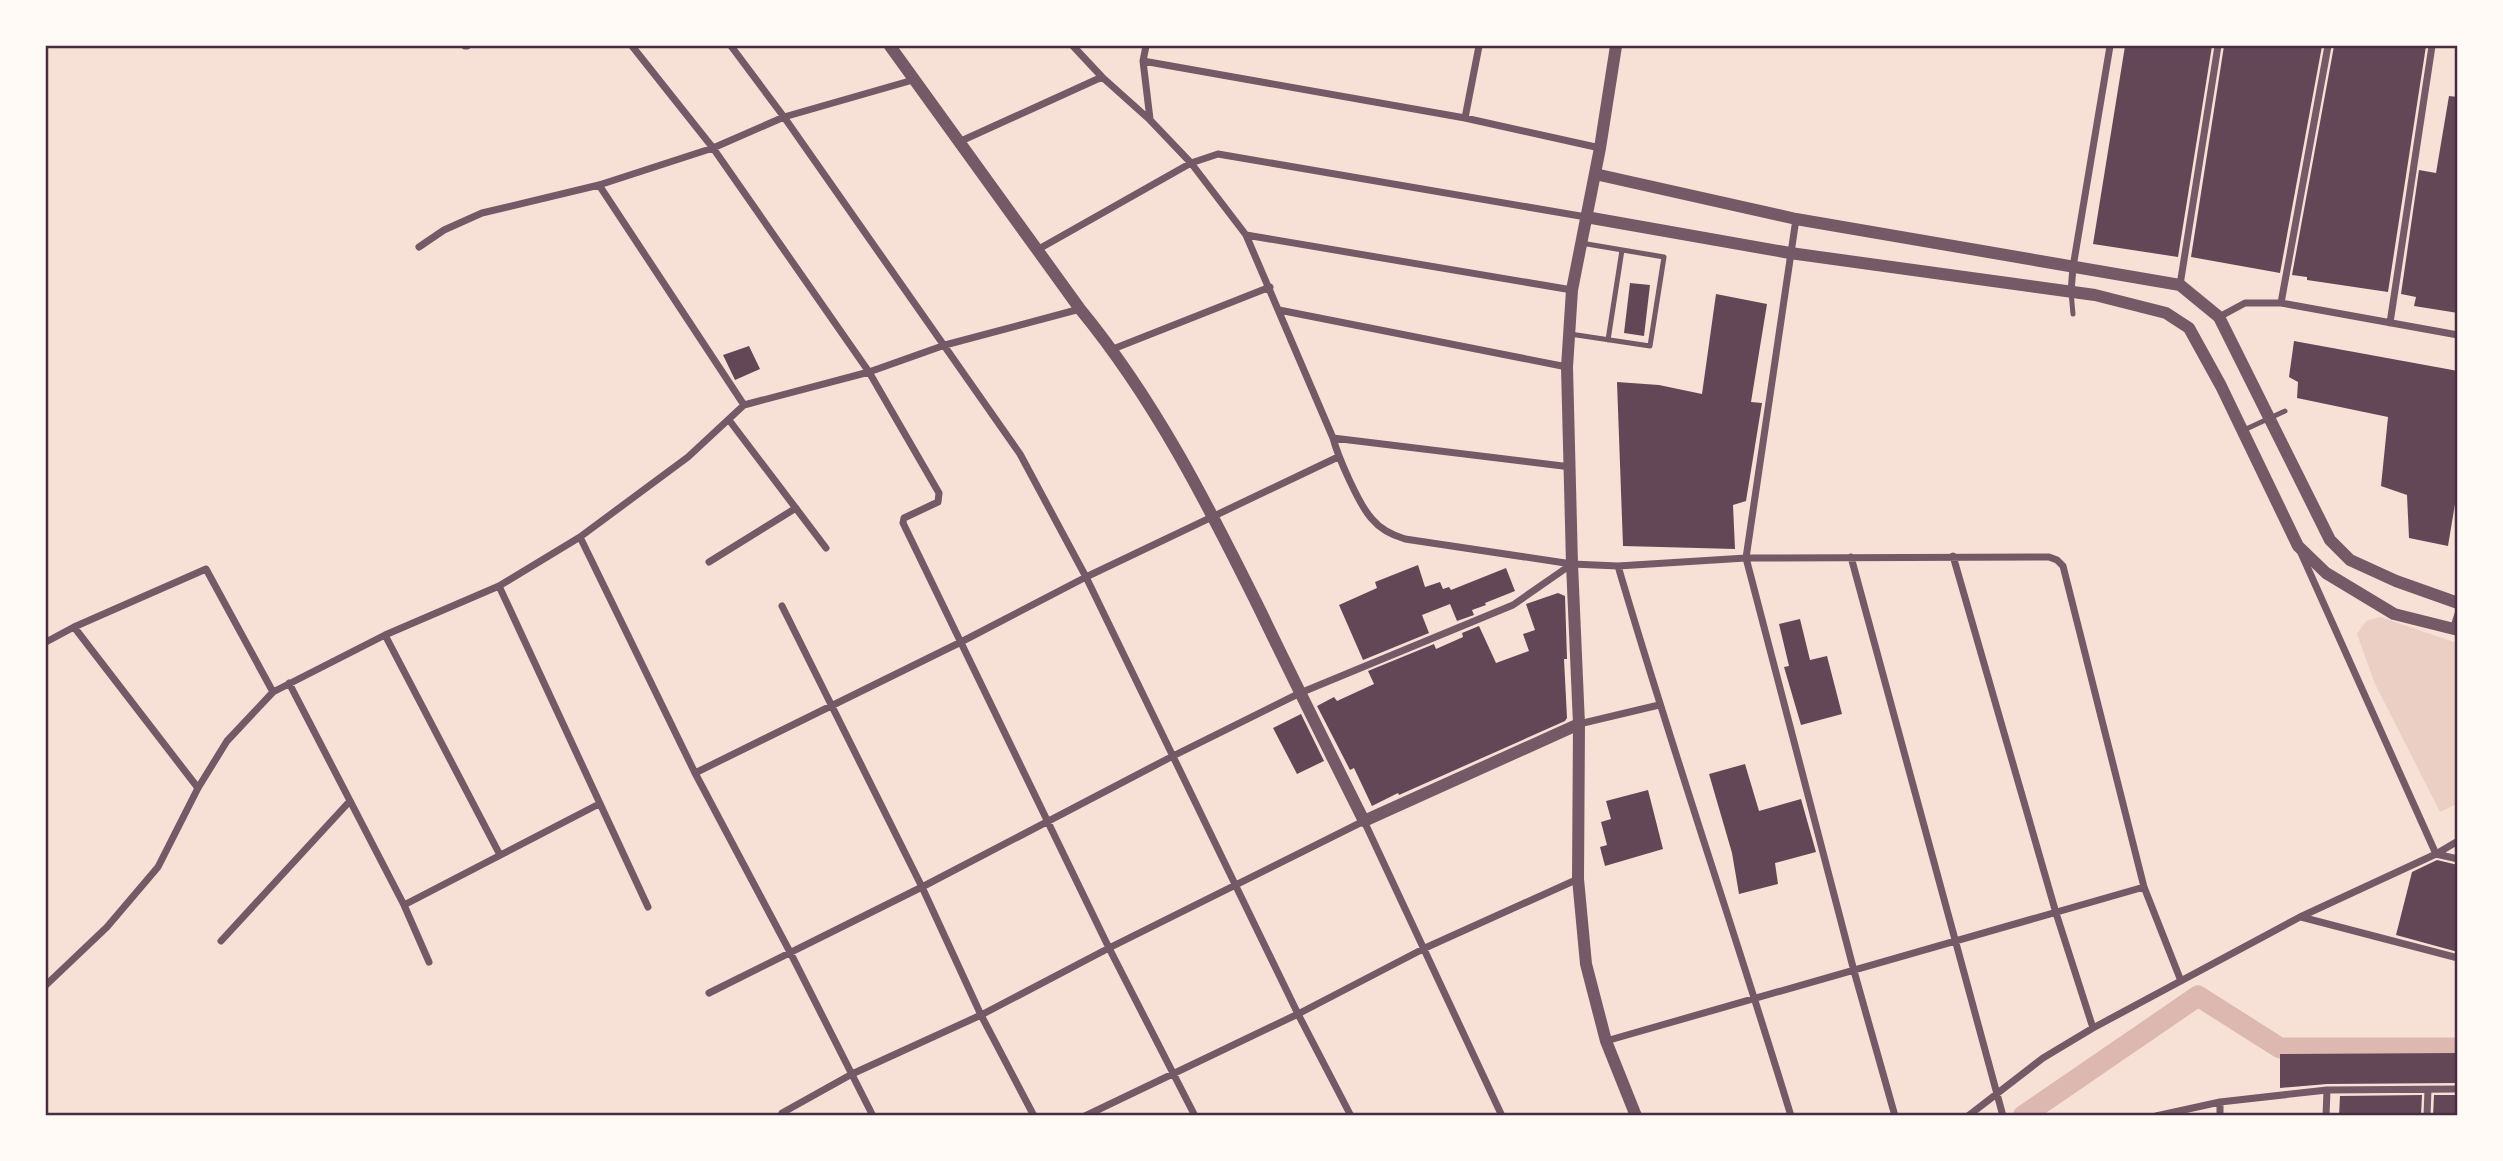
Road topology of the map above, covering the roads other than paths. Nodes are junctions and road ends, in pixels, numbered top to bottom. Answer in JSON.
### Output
{"nodes":[{"id":1,"x":632,"y":46,"type":"edge"},
{"id":2,"x":731,"y":46,"type":"edge"},
{"id":3,"x":890,"y":46,"type":"edge"},
{"id":4,"x":1073,"y":46,"type":"edge"},
{"id":5,"x":1146,"y":46,"type":"edge"},
{"id":6,"x":1479,"y":46,"type":"edge"},
{"id":7,"x":1616,"y":46,"type":"edge"},
{"id":8,"x":2110,"y":46,"type":"edge"},
{"id":9,"x":2218,"y":46,"type":"edge"},
{"id":10,"x":2328,"y":46,"type":"edge"},
{"id":11,"x":2431,"y":46,"type":"edge"},
{"id":12,"x":1143,"y":61,"type":"junction"},
{"id":13,"x":1102,"y":77,"type":"junction"},
{"id":14,"x":913,"y":79,"type":"junction"},
{"id":15,"x":784,"y":117,"type":"junction"},
{"id":16,"x":1465,"y":118,"type":"junction"},
{"id":17,"x":1150,"y":120,"type":"junction"},
{"id":18,"x":961,"y":141,"type":"junction"},
{"id":19,"x":713,"y":148,"type":"junction"},
{"id":20,"x":1600,"y":148,"type":"junction"},
{"id":21,"x":1191,"y":163,"type":"junction"},
{"id":22,"x":1595,"y":174,"type":"junction"},
{"id":23,"x":599,"y":186,"type":"junction"},
{"id":24,"x":1586,"y":217,"type":"junction"},
{"id":25,"x":1796,"y":219,"type":"junction"},
{"id":26,"x":1246,"y":235,"type":"junction"},
{"id":27,"x":1581,"y":243,"type":"junction"},
{"id":28,"x":419,"y":247,"type":"dead end"},
{"id":29,"x":1037,"y":250,"type":"junction"},
{"id":30,"x":1622,"y":250,"type":"junction"},
{"id":31,"x":1790,"y":253,"type":"junction"},
{"id":32,"x":2073,"y":267,"type":"junction"},
{"id":33,"x":2180,"y":285,"type":"junction"},
{"id":34,"x":1270,"y":287,"type":"junction"},
{"id":35,"x":1572,"y":289,"type":"junction"},
{"id":36,"x":2071,"y":292,"type":"junction"},
{"id":37,"x":2281,"y":303,"type":"junction"},
{"id":38,"x":1080,"y":309,"type":"junction"},
{"id":39,"x":1279,"y":310,"type":"junction"},
{"id":40,"x":2073,"y":314,"type":"dead end"},
{"id":41,"x":2219,"y":317,"type":"junction"},
{"id":42,"x":2390,"y":323,"type":"junction"},
{"id":43,"x":1570,"y":334,"type":"junction"},
{"id":44,"x":2458,"y":335,"type":"edge"},
{"id":45,"x":1608,"y":340,"type":"junction"},
{"id":46,"x":945,"y":345,"type":"junction"},
{"id":47,"x":1113,"y":349,"type":"junction"},
{"id":48,"x":1567,"y":367,"type":"junction"},
{"id":49,"x":869,"y":372,"type":"junction"},
{"id":50,"x":744,"y":405,"type":"junction"},
{"id":51,"x":2286,"y":411,"type":"dead end"},
{"id":52,"x":2269,"y":419,"type":"junction"},
{"id":53,"x":729,"y":420,"type":"junction"},
{"id":54,"x":2241,"y":431,"type":"junction"},
{"id":55,"x":1333,"y":438,"type":"junction"},
{"id":56,"x":1338,"y":457,"type":"junction"},
{"id":57,"x":1571,"y":467,"type":"junction"},
{"id":58,"x":796,"y":508,"type":"junction"},
{"id":59,"x":1214,"y":516,"type":"junction"},
{"id":60,"x":580,"y":537,"type":"junction"},
{"id":61,"x":2298,"y":546,"type":"junction"},
{"id":62,"x":826,"y":548,"type":"dead end"},
{"id":63,"x":1953,"y":556,"type":"junction"},
{"id":64,"x":1851,"y":557,"type":"junction"},
{"id":65,"x":1746,"y":558,"type":"junction"},
{"id":66,"x":709,"y":562,"type":"dead end"},
{"id":67,"x":1572,"y":564,"type":"junction"},
{"id":68,"x":1618,"y":566,"type":"junction"},
{"id":69,"x":1086,"y":577,"type":"junction"},
{"id":70,"x":499,"y":586,"type":"junction"},
{"id":71,"x":2458,"y":603,"type":"edge"},
{"id":72,"x":782,"y":606,"type":"dead end"},
{"id":73,"x":2458,"y":614,"type":"edge"},
{"id":74,"x":74,"y":627,"type":"junction"},
{"id":75,"x":2455,"y":630,"type":"edge"},
{"id":76,"x":385,"y":635,"type":"junction"},
{"id":77,"x":46,"y":642,"type":"edge"},
{"id":78,"x":959,"y":643,"type":"junction"},
{"id":79,"x":289,"y":682,"type":"junction"},
{"id":80,"x":274,"y":692,"type":"junction"},
{"id":81,"x":1300,"y":692,"type":"junction"},
{"id":82,"x":832,"y":705,"type":"junction"},
{"id":83,"x":1659,"y":705,"type":"junction"},
{"id":84,"x":1579,"y":724,"type":"junction"},
{"id":85,"x":1172,"y":756,"type":"junction"},
{"id":86,"x":695,"y":772,"type":"junction"},
{"id":87,"x":198,"y":788,"type":"junction"},
{"id":88,"x":349,"y":802,"type":"junction"},
{"id":89,"x":600,"y":804,"type":"junction"},
{"id":90,"x":1049,"y":820,"type":"junction"},
{"id":91,"x":1364,"y":821,"type":"junction"},
{"id":92,"x":2458,"y":841,"type":"edge"},
{"id":93,"x":2436,"y":854,"type":"junction"},
{"id":94,"x":500,"y":855,"type":"junction"},
{"id":95,"x":2458,"y":859,"type":"edge"},
{"id":96,"x":1578,"y":879,"type":"junction"},
{"id":97,"x":1237,"y":884,"type":"junction"},
{"id":98,"x":922,"y":887,"type":"junction"},
{"id":99,"x":2144,"y":887,"type":"junction"},
{"id":100,"x":404,"y":905,"type":"junction"},
{"id":101,"x":648,"y":907,"type":"dead end"},
{"id":102,"x":2056,"y":912,"type":"junction"},
{"id":103,"x":2300,"y":917,"type":"junction"},
{"id":104,"x":221,"y":941,"type":"dead end"},
{"id":105,"x":1954,"y":942,"type":"junction"},
{"id":106,"x":1109,"y":948,"type":"junction"},
{"id":107,"x":1424,"y":948,"type":"junction"},
{"id":108,"x":790,"y":951,"type":"junction"},
{"id":109,"x":2458,"y":958,"type":"edge"},
{"id":110,"x":429,"y":962,"type":"dead end"},
{"id":111,"x":1854,"y":971,"type":"junction"},
{"id":112,"x":2182,"y":981,"type":"junction"},
{"id":113,"x":46,"y":985,"type":"edge"},
{"id":114,"x":709,"y":993,"type":"dead end"},
{"id":115,"x":1756,"y":1000,"type":"junction"},
{"id":116,"x":1298,"y":1014,"type":"junction"},
{"id":117,"x":981,"y":1015,"type":"junction"},
{"id":118,"x":2093,"y":1028,"type":"junction"},
{"id":119,"x":1606,"y":1041,"type":"junction"},
{"id":120,"x":1174,"y":1073,"type":"junction"},
{"id":121,"x":852,"y":1074,"type":"junction"},
{"id":122,"x":2458,"y":1089,"type":"edge"},
{"id":123,"x":2327,"y":1090,"type":"junction"},
{"id":124,"x":2428,"y":1090,"type":"junction"},
{"id":125,"x":1996,"y":1093,"type":"junction"},
{"id":126,"x":2220,"y":1102,"type":"junction"},
{"id":127,"x":782,"y":1113,"type":"dead end"},
{"id":128,"x":2003,"y":1114,"type":"edge"},
{"id":129,"x":873,"y":1115,"type":"edge"},
{"id":130,"x":1034,"y":1115,"type":"edge"},
{"id":131,"x":1085,"y":1115,"type":"edge"},
{"id":132,"x":1195,"y":1115,"type":"edge"},
{"id":133,"x":1350,"y":1115,"type":"edge"},
{"id":134,"x":1502,"y":1115,"type":"edge"},
{"id":135,"x":1636,"y":1115,"type":"edge"},
{"id":136,"x":1791,"y":1115,"type":"edge"},
{"id":137,"x":1895,"y":1115,"type":"edge"},
{"id":138,"x":1968,"y":1115,"type":"edge"},
{"id":139,"x":2157,"y":1115,"type":"edge"},
{"id":140,"x":2220,"y":1115,"type":"edge"},
{"id":141,"x":2326,"y":1115,"type":"edge"},
{"id":142,"x":2427,"y":1115,"type":"edge"}],
"edges":[{"from":1,"to":19,"type":"street"},
{"from":2,"to":15,"type":"street"},
{"from":3,"to":14,"type":"street"},
{"from":4,"to":13,"type":"street"},
{"from":5,"to":12,"type":"street"},
{"from":6,"to":16,"type":"street"},
{"from":7,"to":20,"type":"street"},
{"from":8,"to":32,"type":"street"},
{"from":9,"to":33,"type":"street"},
{"from":10,"to":37,"type":"street"},
{"from":11,"to":42,"type":"street"},
{"from":12,"to":16,"type":"street"},
{"from":12,"to":17,"type":"street"},
{"from":13,"to":17,"type":"street"},
{"from":13,"to":18,"type":"street"},
{"from":14,"to":15,"type":"street"},
{"from":14,"to":18,"type":"street"},
{"from":15,"to":19,"type":"street"},
{"from":15,"to":46,"type":"street"},
{"from":16,"to":20,"type":"street"},
{"from":17,"to":21,"type":"street"},
{"from":18,"to":29,"type":"street"},
{"from":19,"to":23,"type":"street"},
{"from":19,"to":49,"type":"street"},
{"from":20,"to":22,"type":"street"},
{"from":21,"to":24,"type":"street"},
{"from":21,"to":26,"type":"street"},
{"from":21,"to":29,"type":"street"},
{"from":22,"to":24,"type":"street"},
{"from":22,"to":25,"type":"street"},
{"from":23,"to":28,"type":"street"},
{"from":23,"to":50,"type":"street"},
{"from":24,"to":27,"type":"street"},
{"from":24,"to":31,"type":"street"},
{"from":25,"to":31,"type":"street"},
{"from":25,"to":32,"type":"street"},
{"from":26,"to":34,"type":"street"},
{"from":26,"to":35,"type":"street"},
{"from":27,"to":30,"type":"lane"},
{"from":27,"to":35,"type":"street"},
{"from":29,"to":38,"type":"street"},
{"from":30,"to":45,"type":"lane"},
{"from":30,"to":45,"type":"lane"},
{"from":31,"to":36,"type":"street"},
{"from":31,"to":65,"type":"street"},
{"from":32,"to":33,"type":"street"},
{"from":32,"to":36,"type":"street"},
{"from":33,"to":41,"type":"street"},
{"from":34,"to":39,"type":"street"},
{"from":34,"to":47,"type":"street"},
{"from":35,"to":43,"type":"street"},
{"from":36,"to":40,"type":"lane"},
{"from":36,"to":54,"type":"street"},
{"from":37,"to":41,"type":"street"},
{"from":37,"to":42,"type":"street"},
{"from":38,"to":46,"type":"street"},
{"from":38,"to":47,"type":"street"},
{"from":39,"to":48,"type":"street"},
{"from":39,"to":55,"type":"street"},
{"from":41,"to":52,"type":"street"},
{"from":42,"to":44,"type":"street"},
{"from":43,"to":45,"type":"lane"},
{"from":43,"to":48,"type":"street"},
{"from":46,"to":49,"type":"street"},
{"from":46,"to":69,"type":"street"},
{"from":47,"to":59,"type":"street"},
{"from":48,"to":57,"type":"street"},
{"from":49,"to":50,"type":"street"},
{"from":49,"to":78,"type":"street"},
{"from":50,"to":53,"type":"street"},
{"from":51,"to":52,"type":"lane"},
{"from":52,"to":54,"type":"lane"},
{"from":52,"to":71,"type":"street"},
{"from":53,"to":58,"type":"street"},
{"from":53,"to":60,"type":"street"},
{"from":54,"to":61,"type":"street"},
{"from":55,"to":56,"type":"street"},
{"from":55,"to":57,"type":"street"},
{"from":56,"to":59,"type":"street"},
{"from":56,"to":67,"type":"street"},
{"from":57,"to":67,"type":"street"},
{"from":58,"to":62,"type":"street"},
{"from":58,"to":66,"type":"street"},
{"from":59,"to":69,"type":"street"},
{"from":59,"to":81,"type":"street"},
{"from":60,"to":70,"type":"street"},
{"from":60,"to":86,"type":"street"},
{"from":61,"to":75,"type":"street"},
{"from":61,"to":93,"type":"street"},
{"from":63,"to":64,"type":"street"},
{"from":63,"to":99,"type":"street"},
{"from":63,"to":102,"type":"street"},
{"from":64,"to":65,"type":"street"},
{"from":64,"to":105,"type":"street"},
{"from":65,"to":68,"type":"street"},
{"from":65,"to":111,"type":"street"},
{"from":67,"to":68,"type":"street"},
{"from":67,"to":81,"type":"street"},
{"from":67,"to":84,"type":"street"},
{"from":68,"to":83,"type":"street"},
{"from":69,"to":78,"type":"street"},
{"from":69,"to":85,"type":"street"},
{"from":70,"to":76,"type":"street"},
{"from":70,"to":89,"type":"street"},
{"from":72,"to":82,"type":"street"},
{"from":73,"to":75,"type":"street"},
{"from":74,"to":77,"type":"street"},
{"from":74,"to":80,"type":"street"},
{"from":74,"to":87,"type":"street"},
{"from":76,"to":79,"type":"street"},
{"from":76,"to":94,"type":"street"},
{"from":78,"to":82,"type":"street"},
{"from":78,"to":90,"type":"street"},
{"from":79,"to":80,"type":"street"},
{"from":79,"to":88,"type":"street"},
{"from":80,"to":87,"type":"street"},
{"from":81,"to":85,"type":"street"},
{"from":81,"to":91,"type":"street"},
{"from":82,"to":86,"type":"street"},
{"from":82,"to":98,"type":"street"},
{"from":83,"to":84,"type":"street"},
{"from":83,"to":115,"type":"street"},
{"from":84,"to":91,"type":"street"},
{"from":84,"to":96,"type":"street"},
{"from":85,"to":90,"type":"street"},
{"from":85,"to":97,"type":"street"},
{"from":86,"to":108,"type":"street"},
{"from":87,"to":113,"type":"street"},
{"from":88,"to":100,"type":"street"},
{"from":88,"to":104,"type":"street"},
{"from":89,"to":94,"type":"street"},
{"from":89,"to":101,"type":"street"},
{"from":90,"to":98,"type":"street"},
{"from":90,"to":106,"type":"street"},
{"from":91,"to":97,"type":"street"},
{"from":91,"to":107,"type":"street"},
{"from":92,"to":93,"type":"street"},
{"from":93,"to":95,"type":"street"},
{"from":93,"to":103,"type":"street"},
{"from":94,"to":100,"type":"street"},
{"from":96,"to":107,"type":"street"},
{"from":96,"to":119,"type":"street"},
{"from":97,"to":106,"type":"street"},
{"from":97,"to":116,"type":"street"},
{"from":98,"to":108,"type":"street"},
{"from":98,"to":117,"type":"street"},
{"from":99,"to":102,"type":"street"},
{"from":99,"to":112,"type":"street"},
{"from":100,"to":110,"type":"street"},
{"from":102,"to":105,"type":"street"},
{"from":102,"to":118,"type":"street"},
{"from":103,"to":109,"type":"street"},
{"from":103,"to":112,"type":"street"},
{"from":105,"to":111,"type":"street"},
{"from":105,"to":125,"type":"street"},
{"from":106,"to":117,"type":"street"},
{"from":106,"to":120,"type":"street"},
{"from":107,"to":116,"type":"street"},
{"from":107,"to":134,"type":"street"},
{"from":108,"to":114,"type":"street"},
{"from":108,"to":121,"type":"street"},
{"from":111,"to":115,"type":"street"},
{"from":111,"to":137,"type":"street"},
{"from":112,"to":118,"type":"street"},
{"from":115,"to":119,"type":"street"},
{"from":115,"to":136,"type":"street"},
{"from":116,"to":120,"type":"street"},
{"from":116,"to":133,"type":"street"},
{"from":117,"to":121,"type":"street"},
{"from":117,"to":130,"type":"street"},
{"from":118,"to":125,"type":"street"},
{"from":119,"to":135,"type":"street"},
{"from":120,"to":131,"type":"street"},
{"from":120,"to":132,"type":"street"},
{"from":121,"to":127,"type":"street"},
{"from":121,"to":129,"type":"street"},
{"from":122,"to":124,"type":"street"},
{"from":123,"to":124,"type":"street"},
{"from":123,"to":126,"type":"street"},
{"from":123,"to":141,"type":"street"},
{"from":124,"to":142,"type":"street"},
{"from":125,"to":128,"type":"street"},
{"from":125,"to":138,"type":"street"},
{"from":126,"to":139,"type":"street"},
{"from":126,"to":140,"type":"street"}]}
